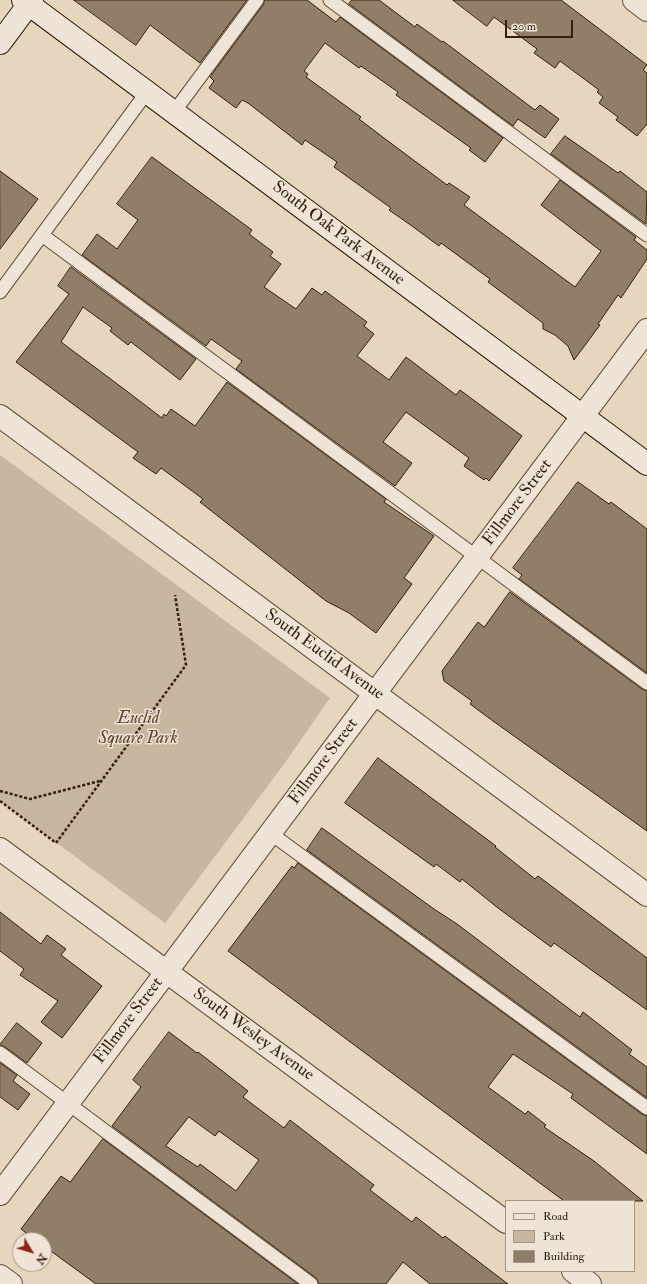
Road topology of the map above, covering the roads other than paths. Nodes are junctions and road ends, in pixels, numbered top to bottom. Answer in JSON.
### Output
{"nodes":[{"id":1,"x":257,"y":0,"type":"edge"},
{"id":2,"x":330,"y":0,"type":"edge"},
{"id":3,"x":634,"y":0,"type":"edge"},
{"id":4,"x":28,"y":1,"type":"edge"},
{"id":5,"x":647,"y":10,"type":"edge"},
{"id":6,"x":0,"y":43,"type":"edge"},
{"id":7,"x":147,"y":92,"type":"junction"},
{"id":8,"x":174,"y":112,"type":"junction"},
{"id":9,"x":42,"y":234,"type":"junction"},
{"id":10,"x":647,"y":235,"type":"edge"},
{"id":11,"x":0,"y":292,"type":"edge"},
{"id":12,"x":647,"y":330,"type":"edge"},
{"id":13,"x":0,"y":416,"type":"edge"},
{"id":14,"x":582,"y":416,"type":"junction"},
{"id":15,"x":647,"y":464,"type":"edge"},
{"id":16,"x":477,"y":557,"type":"junction"},
{"id":17,"x":647,"y":683,"type":"edge"},
{"id":18,"x":375,"y":693,"type":"junction"},
{"id":19,"x":270,"y":833,"type":"junction"},
{"id":20,"x":0,"y":849,"type":"edge"},
{"id":21,"x":647,"y":895,"type":"edge"},
{"id":22,"x":166,"y":972,"type":"junction"},
{"id":23,"x":0,"y":1053,"type":"edge"},
{"id":24,"x":68,"y":1104,"type":"junction"},
{"id":25,"x":647,"y":1108,"type":"edge"},
{"id":26,"x":0,"y":1194,"type":"edge"},
{"id":27,"x":505,"y":1221,"type":"edge"},
{"id":28,"x":574,"y":1272,"type":"edge"},
{"id":29,"x":0,"y":1276,"type":"edge"},
{"id":30,"x":11,"y":1284,"type":"edge"},
{"id":31,"x":311,"y":1284,"type":"edge"},
{"id":32,"x":590,"y":1284,"type":"edge"}],
"edges":[{"from":1,"to":8,"type":"lane"},
{"from":2,"to":10,"type":"lane"},
{"from":3,"to":5,"type":"street"},
{"from":4,"to":6,"type":"street"},
{"from":4,"to":7,"type":"street","name":"South Oak Park Avenue"},
{"from":7,"to":8,"type":"street","name":"South Oak Park Avenue"},
{"from":7,"to":9,"type":"lane"},
{"from":8,"to":14,"type":"street","name":"South Oak Park Avenue"},
{"from":9,"to":11,"type":"lane"},
{"from":9,"to":16,"type":"lane"},
{"from":12,"to":14,"type":"street","name":"Fillmore Street"},
{"from":13,"to":18,"type":"street","name":"South Euclid Avenue"},
{"from":14,"to":15,"type":"street","name":"South Oak Park Avenue"},
{"from":14,"to":16,"type":"street","name":"Fillmore Street"},
{"from":16,"to":17,"type":"lane"},
{"from":16,"to":18,"type":"street","name":"Fillmore Street"},
{"from":18,"to":19,"type":"street","name":"Fillmore Street"},
{"from":18,"to":21,"type":"street","name":"South Euclid Avenue"},
{"from":19,"to":22,"type":"street","name":"Fillmore Street"},
{"from":19,"to":25,"type":"lane"},
{"from":20,"to":22,"type":"street","name":"South Wesley Avenue"},
{"from":22,"to":24,"type":"street","name":"Fillmore Street"},
{"from":22,"to":27,"type":"street","name":"South Wesley Avenue"},
{"from":23,"to":24,"type":"lane"},
{"from":24,"to":26,"type":"street","name":"Fillmore Street"},
{"from":24,"to":31,"type":"lane"},
{"from":28,"to":32,"type":"street"},
{"from":29,"to":30,"type":"street"}]}
